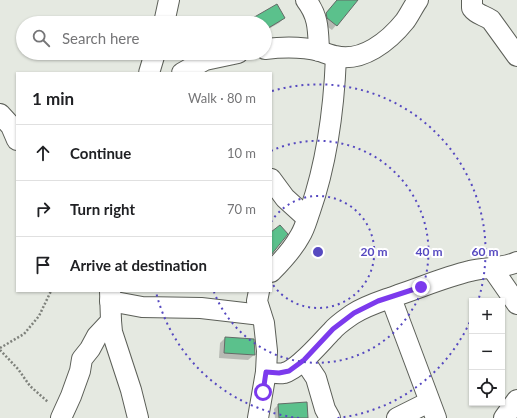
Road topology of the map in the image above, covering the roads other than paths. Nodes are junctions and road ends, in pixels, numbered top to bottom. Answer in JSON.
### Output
{"nodes":[{"id":1,"x":169,"y":0,"type":"edge"},
{"id":2,"x":306,"y":0,"type":"edge"},
{"id":3,"x":418,"y":0,"type":"edge"},
{"id":4,"x":472,"y":0,"type":"edge"},
{"id":5,"x":166,"y":16,"type":"edge"},
{"id":6,"x":272,"y":48,"type":"edge"},
{"id":7,"x":327,"y":54,"type":"junction"},
{"id":8,"x":517,"y":56,"type":"edge"},
{"id":9,"x":153,"y":60,"type":"edge"},
{"id":10,"x":221,"y":60,"type":"edge"},
{"id":11,"x":207,"y":66,"type":"edge"},
{"id":12,"x":149,"y":72,"type":"edge"},
{"id":13,"x":186,"y":72,"type":"edge"},
{"id":14,"x":0,"y":114,"type":"edge"},
{"id":15,"x":16,"y":138,"type":"edge"},
{"id":16,"x":272,"y":180,"type":"edge"},
{"id":17,"x":307,"y":218,"type":"junction"},
{"id":18,"x":517,"y":262,"type":"edge"},
{"id":19,"x":492,"y":268,"type":"junction"},
{"id":20,"x":272,"y":271,"type":"edge"},
{"id":21,"x":259,"y":292,"type":"edge"},
{"id":22,"x":110,"y":296,"type":"edge"},
{"id":23,"x":391,"y":298,"type":"junction"},
{"id":24,"x":517,"y":304,"type":"edge"},
{"id":25,"x":261,"y":315,"type":"junction"},
{"id":26,"x":111,"y":321,"type":"junction"},
{"id":27,"x":304,"y":360,"type":"junction"},
{"id":28,"x":266,"y":372,"type":"junction"},
{"id":29,"x":517,"y":400,"type":"edge"},
{"id":30,"x":432,"y":410,"type":"edge"},
{"id":31,"x":62,"y":416,"type":"edge"},
{"id":32,"x":138,"y":418,"type":"edge"},
{"id":33,"x":258,"y":418,"type":"edge"},
{"id":34,"x":330,"y":418,"type":"edge"},
{"id":35,"x":397,"y":418,"type":"edge"},
{"id":36,"x":504,"y":418,"type":"edge"}],
"edges":[{"from":1,"to":5,"type":"street"},
{"from":2,"to":7,"type":"street"},
{"from":3,"to":7,"type":"street"},
{"from":4,"to":8,"type":"street"},
{"from":6,"to":7,"type":"street"},
{"from":7,"to":17,"type":"street"},
{"from":9,"to":12,"type":"street"},
{"from":10,"to":11,"type":"street"},
{"from":11,"to":13,"type":"street"},
{"from":14,"to":15,"type":"street"},
{"from":16,"to":17,"type":"street"},
{"from":17,"to":20,"type":"street"},
{"from":18,"to":19,"type":"street"},
{"from":19,"to":23,"type":"street"},
{"from":19,"to":24,"type":"street"},
{"from":21,"to":25,"type":"street"},
{"from":22,"to":25,"type":"street"},
{"from":22,"to":26,"type":"street"},
{"from":23,"to":27,"type":"street"},
{"from":23,"to":30,"type":"street"},
{"from":25,"to":28,"type":"street"},
{"from":26,"to":31,"type":"street"},
{"from":26,"to":32,"type":"street"},
{"from":27,"to":28,"type":"street"},
{"from":27,"to":34,"type":"street"},
{"from":28,"to":33,"type":"street"},
{"from":29,"to":36,"type":"street"},
{"from":30,"to":35,"type":"street"}]}
